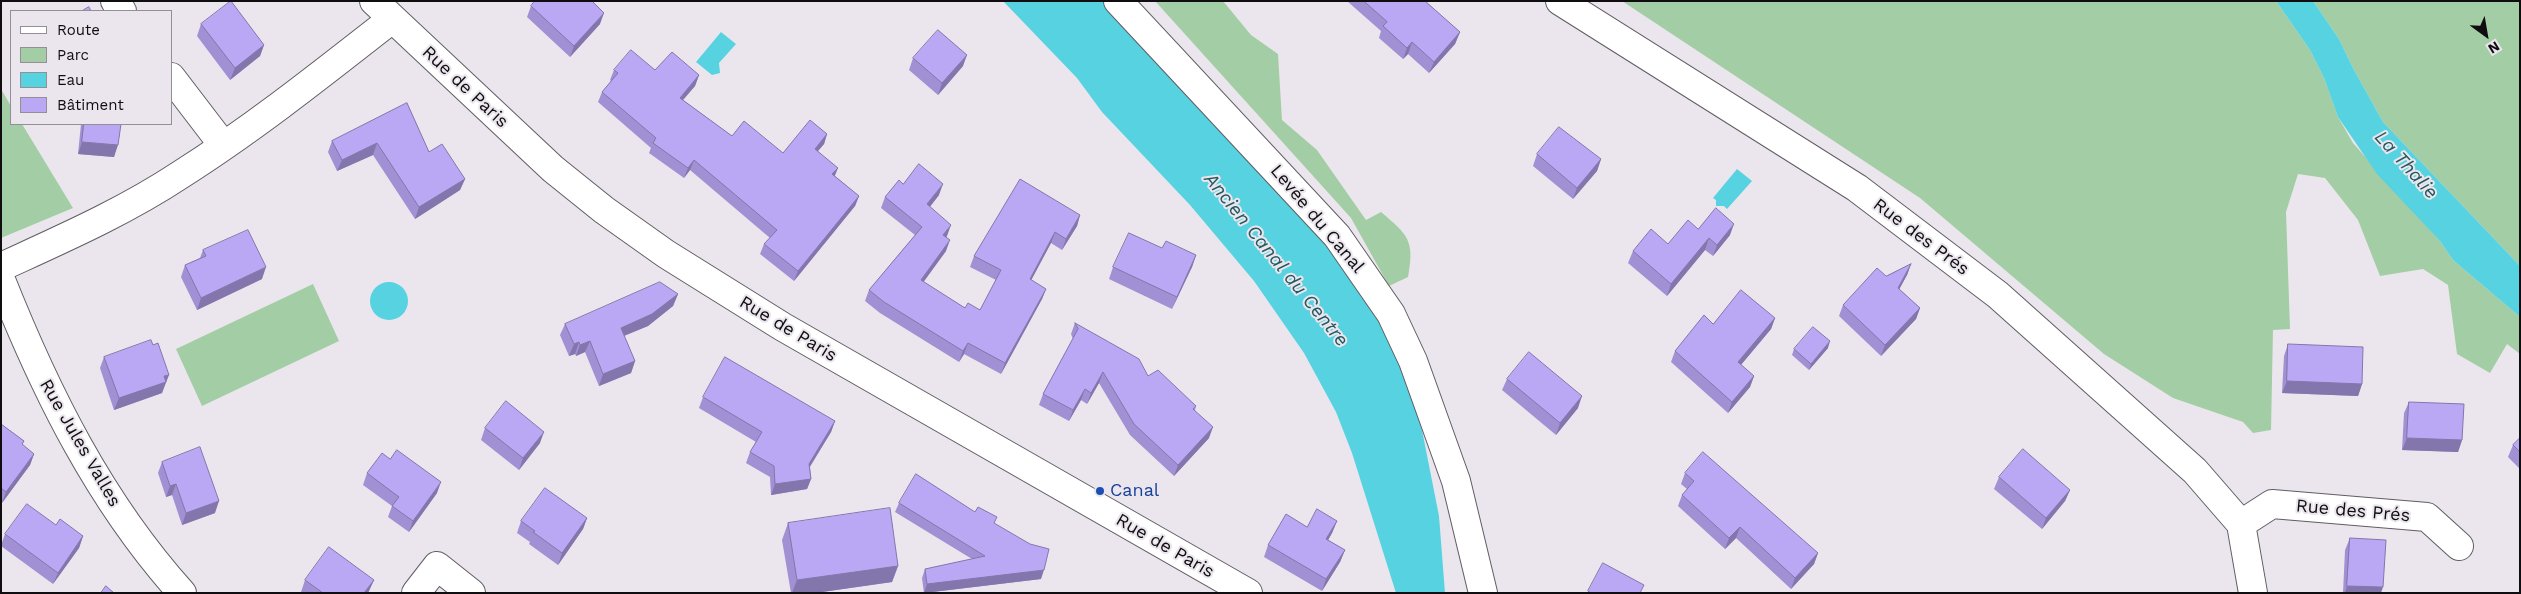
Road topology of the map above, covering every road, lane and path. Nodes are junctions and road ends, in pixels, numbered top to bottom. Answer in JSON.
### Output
{"nodes":[{"id":1,"x":1118,"y":1,"type":"edge"},
{"id":2,"x":1560,"y":1,"type":"edge"},
{"id":3,"x":383,"y":10,"type":"edge"},
{"id":4,"x":172,"y":78,"type":"edge"},
{"id":5,"x":223,"y":146,"type":"junction"},
{"id":6,"x":1,"y":267,"type":"edge"},
{"id":7,"x":1,"y":280,"type":"edge"},
{"id":8,"x":2241,"y":524,"type":"junction"},
{"id":9,"x":2459,"y":546,"type":"dead end"},
{"id":10,"x":182,"y":593,"type":"edge"},
{"id":11,"x":416,"y":593,"type":"edge"},
{"id":12,"x":471,"y":593,"type":"edge"},
{"id":13,"x":1248,"y":593,"type":"edge"},
{"id":14,"x":1483,"y":593,"type":"edge"},
{"id":15,"x":2253,"y":593,"type":"edge"}],
"edges":[{"from":1,"to":14,"type":"street","name":"Levée du Canal"},
{"from":2,"to":8,"type":"street","name":"Rue des Prés"},
{"from":3,"to":5,"type":"street"},
{"from":3,"to":13,"type":"street","name":"Rue de Paris"},
{"from":4,"to":5,"type":"street"},
{"from":5,"to":6,"type":"street"},
{"from":7,"to":10,"type":"street","name":"Rue Jules Valles"},
{"from":8,"to":9,"type":"street","name":"Rue des Prés"},
{"from":8,"to":15,"type":"street"},
{"from":11,"to":12,"type":"street"}]}
